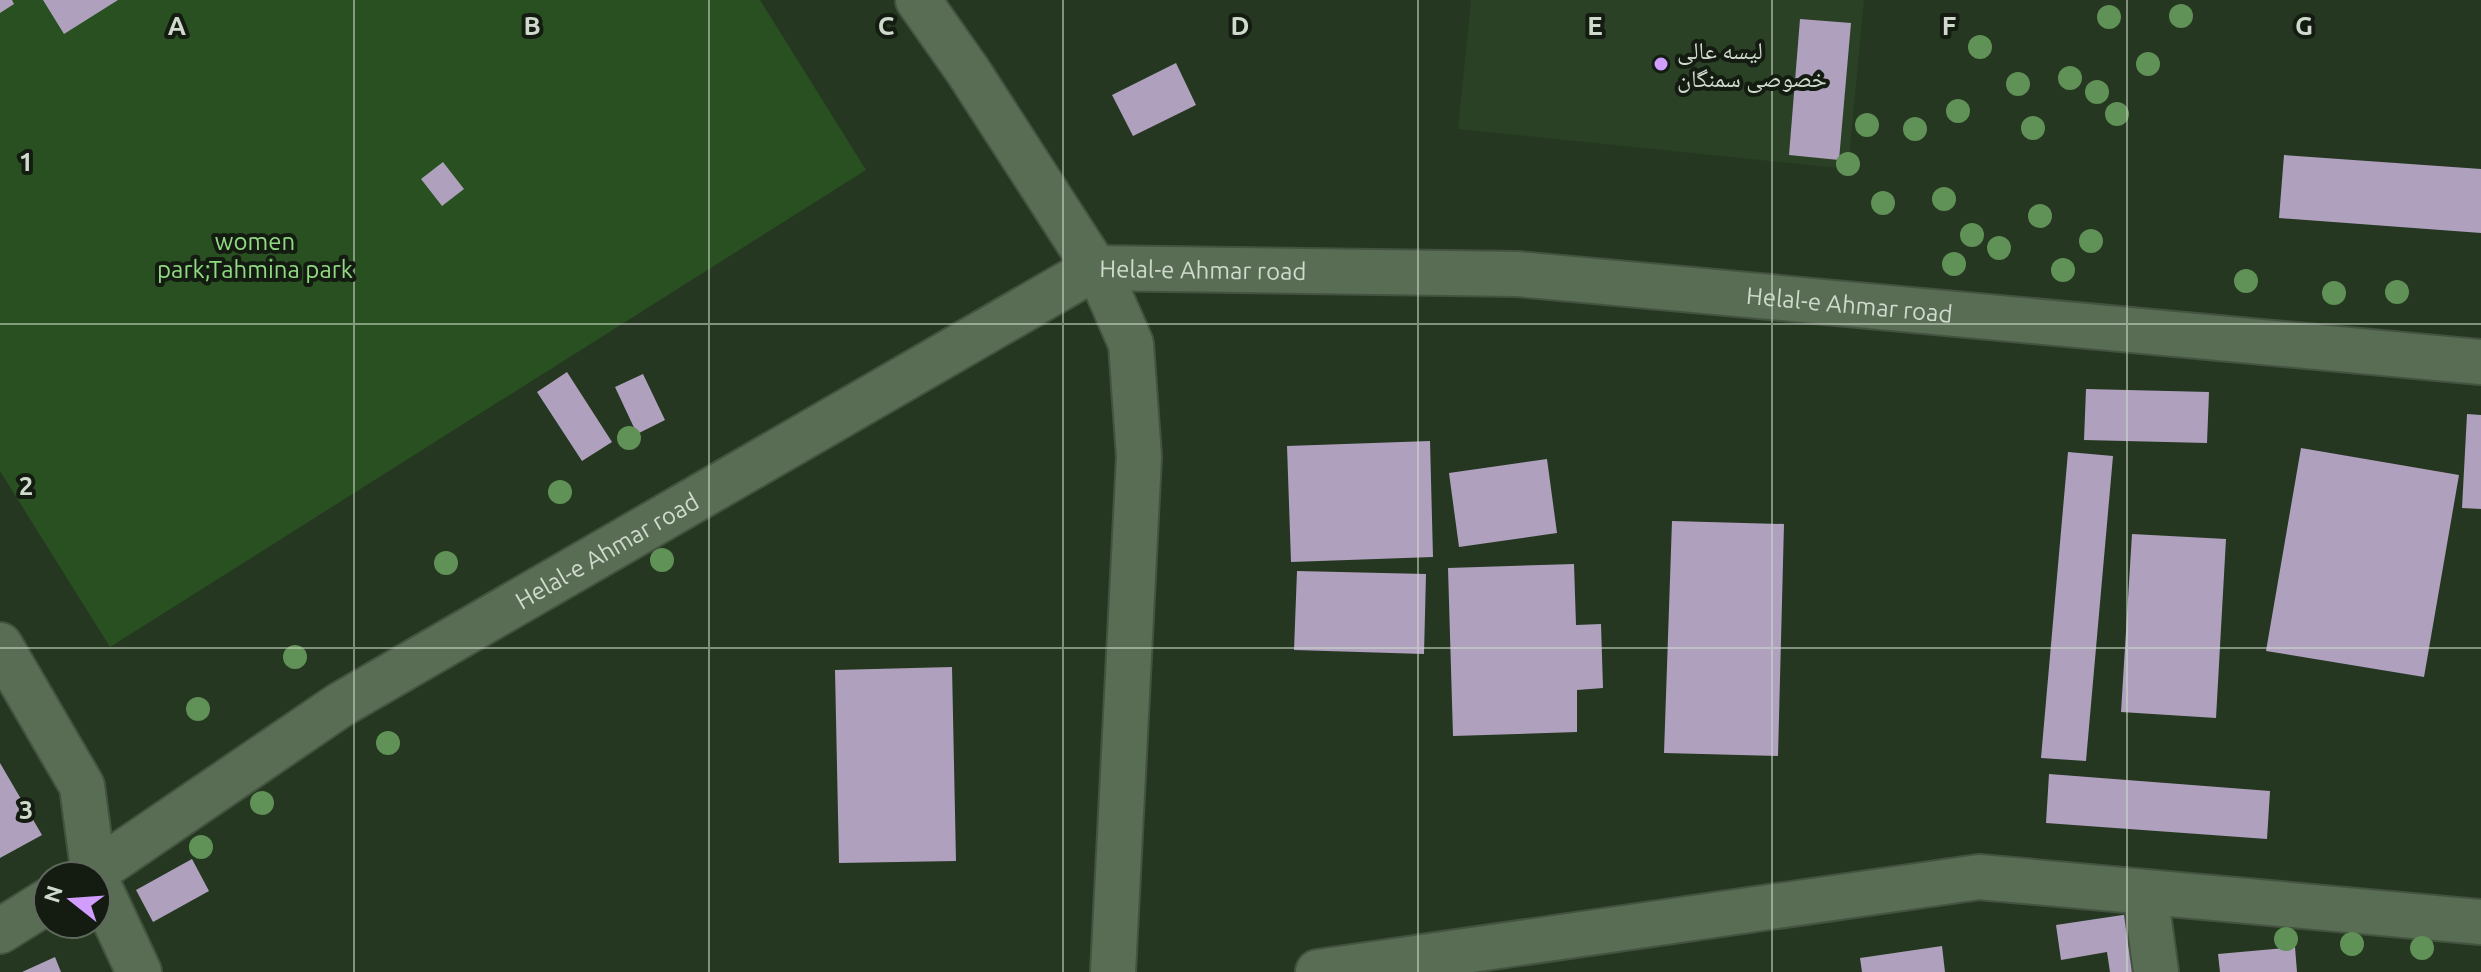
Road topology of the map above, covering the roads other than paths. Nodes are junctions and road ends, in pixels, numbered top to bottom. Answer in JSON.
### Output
{"nodes":[{"id":1,"x":918,"y":0,"type":"edge"},
{"id":2,"x":1095,"y":268,"type":"junction"},
{"id":3,"x":2481,"y":362,"type":"edge"},
{"id":4,"x":0,"y":645,"type":"edge"},
{"id":5,"x":91,"y":860,"type":"edge"},
{"id":6,"x":112,"y":864,"type":"edge"},
{"id":7,"x":2145,"y":892,"type":"junction"},
{"id":8,"x":32,"y":911,"type":"edge"},
{"id":9,"x":112,"y":916,"type":"edge"},
{"id":10,"x":2481,"y":922,"type":"edge"},
{"id":11,"x":0,"y":931,"type":"edge"},
{"id":12,"x":1526,"y":957,"type":"edge"},
{"id":13,"x":139,"y":972,"type":"edge"},
{"id":14,"x":1113,"y":972,"type":"edge"},
{"id":15,"x":1318,"y":972,"type":"edge"},
{"id":16,"x":2156,"y":972,"type":"edge"}],
"edges":[{"from":1,"to":2,"type":"street"},
{"from":2,"to":3,"type":"street","name":"Helal-e Ahmar road"},
{"from":2,"to":6,"type":"street","name":"Helal-e Ahmar road"},
{"from":2,"to":14,"type":"street"},
{"from":4,"to":5,"type":"street"},
{"from":7,"to":10,"type":"street"},
{"from":7,"to":12,"type":"street"},
{"from":7,"to":16,"type":"street"},
{"from":8,"to":11,"type":"street"},
{"from":9,"to":13,"type":"street"},
{"from":12,"to":15,"type":"street"}]}
